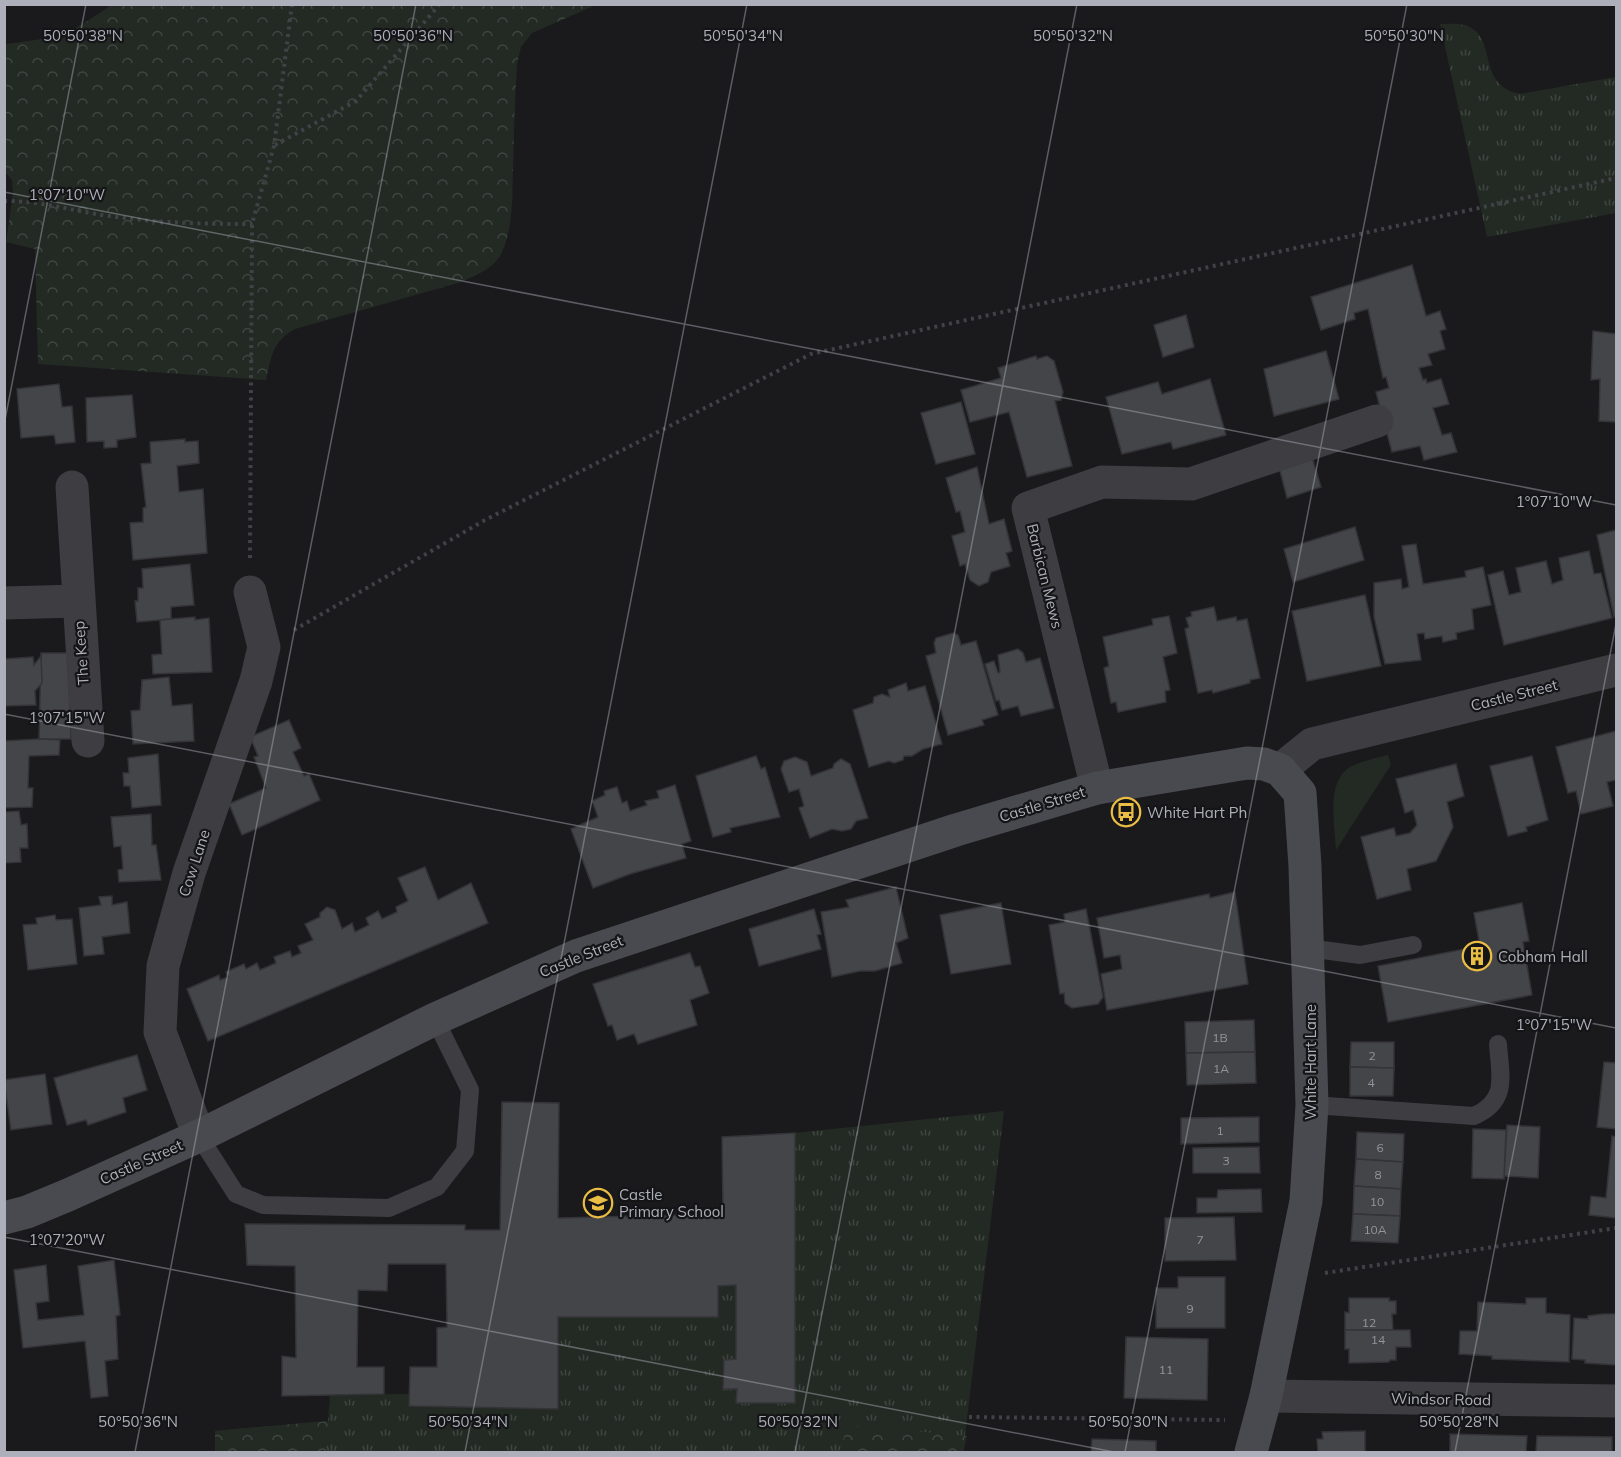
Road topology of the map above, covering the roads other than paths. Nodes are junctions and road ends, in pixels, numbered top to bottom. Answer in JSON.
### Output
{"nodes":[{"id":1,"x":1377,"y":421,"type":"dead end"},
{"id":2,"x":72,"y":487,"type":"dead end"},
{"id":3,"x":250,"y":592,"type":"road end"},
{"id":4,"x":77,"y":601,"type":"junction"},
{"id":5,"x":4,"y":603,"type":"edge"},
{"id":6,"x":1617,"y":670,"type":"edge"},
{"id":7,"x":88,"y":741,"type":"dead end"},
{"id":8,"x":1280,"y":770,"type":"junction"},
{"id":9,"x":1097,"y":788,"type":"junction"},
{"id":10,"x":1413,"y":945,"type":"dead end"},
{"id":11,"x":1308,"y":948,"type":"junction"},
{"id":12,"x":435,"y":1019,"type":"junction"},
{"id":13,"x":1498,"y":1044,"type":"dead end"},
{"id":14,"x":1312,"y":1105,"type":"junction"},
{"id":15,"x":199,"y":1136,"type":"junction"},
{"id":16,"x":4,"y":1218,"type":"edge"},
{"id":17,"x":1617,"y":1401,"type":"edge"},
{"id":18,"x":1262,"y":1408,"type":"junction"},
{"id":19,"x":1251,"y":1452,"type":"edge"}],
"edges":[{"from":1,"to":9,"type":"street","name":"Barbican Mews"},
{"from":2,"to":4,"type":"street","name":"The Keep"},
{"from":3,"to":15,"type":"street","name":"Cow Lane"},
{"from":4,"to":5,"type":"street","name":"The Keep"},
{"from":4,"to":7,"type":"street","name":"The Keep"},
{"from":6,"to":8,"type":"street","name":"Castle Street"},
{"from":8,"to":9,"type":"street","name":"Castle Street"},
{"from":8,"to":11,"type":"street","name":"White Hart Lane"},
{"from":9,"to":12,"type":"street","name":"Castle Street"},
{"from":10,"to":11,"type":"lane"},
{"from":11,"to":14,"type":"street","name":"White Hart Lane"},
{"from":12,"to":15,"type":"street","name":"Castle Street"},
{"from":12,"to":15,"type":"lane"},
{"from":13,"to":14,"type":"lane"},
{"from":14,"to":18,"type":"street","name":"White Hart Lane"},
{"from":15,"to":16,"type":"street","name":"Castle Street"},
{"from":17,"to":18,"type":"street","name":"Windsor Road"},
{"from":18,"to":19,"type":"street","name":"White Hart Lane"}]}
